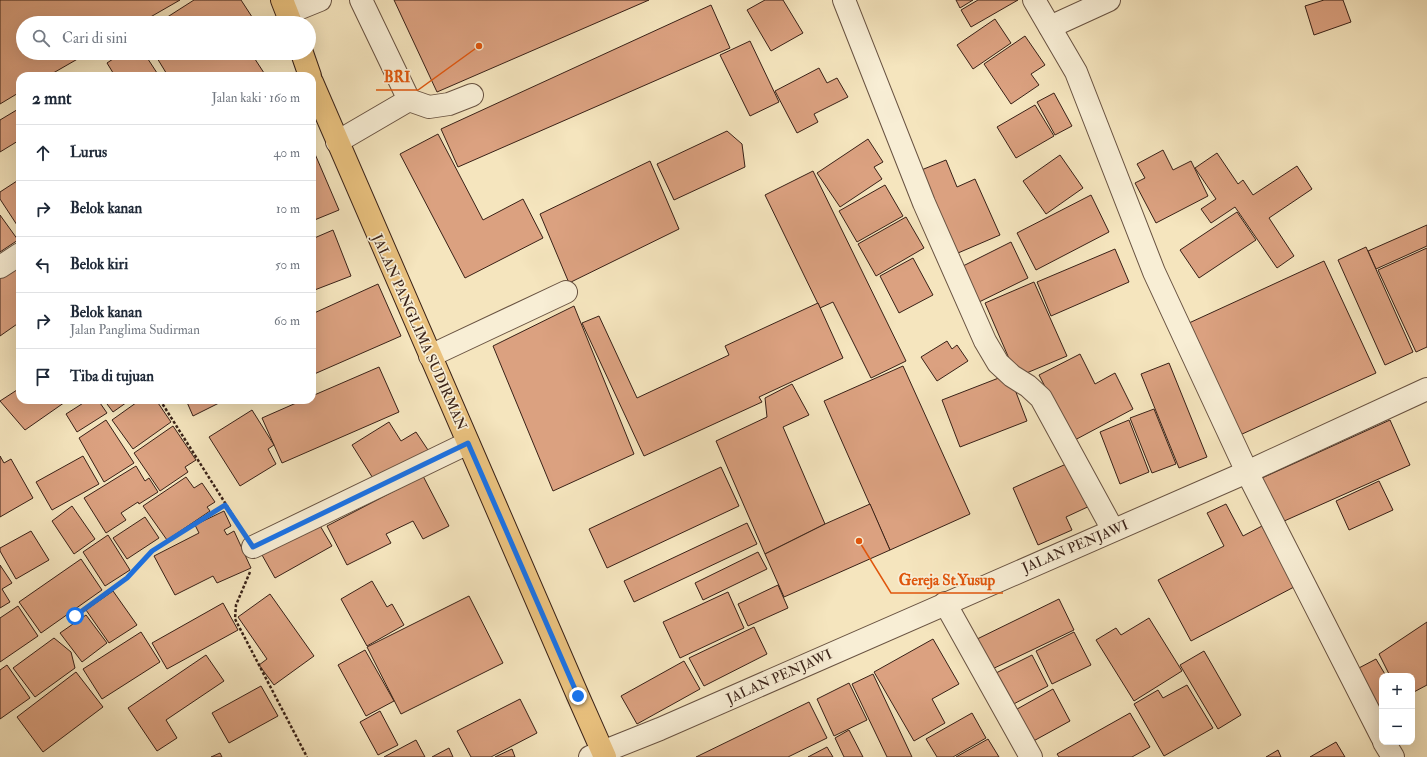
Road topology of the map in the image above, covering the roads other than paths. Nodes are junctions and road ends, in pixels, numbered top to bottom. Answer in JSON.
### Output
{"nodes":[{"id":1,"x":320,"y":0,"type":"edge"},
{"id":2,"x":362,"y":0,"type":"edge"},
{"id":3,"x":844,"y":0,"type":"edge"},
{"id":4,"x":1034,"y":0,"type":"edge"},
{"id":5,"x":1108,"y":0,"type":"edge"},
{"id":6,"x":287,"y":12,"type":"edge"},
{"id":7,"x":1050,"y":27,"type":"junction"},
{"id":8,"x":304,"y":60,"type":"edge"},
{"id":9,"x":308,"y":72,"type":"edge"},
{"id":10,"x":316,"y":92,"type":"edge"},
{"id":11,"x":472,"y":95,"type":"dead end"},
{"id":12,"x":409,"y":100,"type":"junction"},
{"id":13,"x":337,"y":142,"type":"junction"},
{"id":14,"x":16,"y":257,"type":"edge"},
{"id":15,"x":0,"y":267,"type":"edge"},
{"id":16,"x":566,"y":292,"type":"dead end"},
{"id":17,"x":430,"y":356,"type":"junction"},
{"id":18,"x":1427,"y":389,"type":"edge"},
{"id":19,"x":468,"y":443,"type":"junction"},
{"id":20,"x":1248,"y":472,"type":"junction"},
{"id":21,"x":1113,"y":530,"type":"junction"},
{"id":22,"x":253,"y":547,"type":"road end"},
{"id":23,"x":945,"y":603,"type":"junction"},
{"id":24,"x":1379,"y":731,"type":"edge"},
{"id":25,"x":1386,"y":745,"type":"edge"},
{"id":26,"x":599,"y":755,"type":"edge"},
{"id":27,"x":1031,"y":757,"type":"edge"},
{"id":28,"x":1393,"y":757,"type":"edge"}],
"edges":[{"from":1,"to":6,"type":"street"},
{"from":2,"to":12,"type":"street"},
{"from":3,"to":21,"type":"street"},
{"from":4,"to":7,"type":"street"},
{"from":5,"to":7,"type":"street"},
{"from":7,"to":20,"type":"street"},
{"from":8,"to":9,"type":"main road","name":"JALAN PANGLIMA SUDIRMAN"},
{"from":10,"to":13,"type":"main road","name":"JALAN PANGLIMA SUDIRMAN"},
{"from":11,"to":12,"type":"street"},
{"from":12,"to":13,"type":"street"},
{"from":13,"to":17,"type":"main road","name":"JALAN PANGLIMA SUDIRMAN"},
{"from":14,"to":15,"type":"street"},
{"from":16,"to":17,"type":"street"},
{"from":17,"to":19,"type":"main road","name":"JALAN PANGLIMA SUDIRMAN"},
{"from":18,"to":20,"type":"street","name":"JALAN PENJAWI"},
{"from":19,"to":22,"type":"street"},
{"from":19,"to":26,"type":"main road","name":"JALAN PANGLIMA SUDIRMAN"},
{"from":20,"to":21,"type":"street","name":"JALAN PENJAWI"},
{"from":20,"to":24,"type":"street"},
{"from":21,"to":23,"type":"street","name":"JALAN PENJAWI"},
{"from":23,"to":26,"type":"street","name":"JALAN PENJAWI"},
{"from":23,"to":27,"type":"street"},
{"from":25,"to":28,"type":"street"}]}
